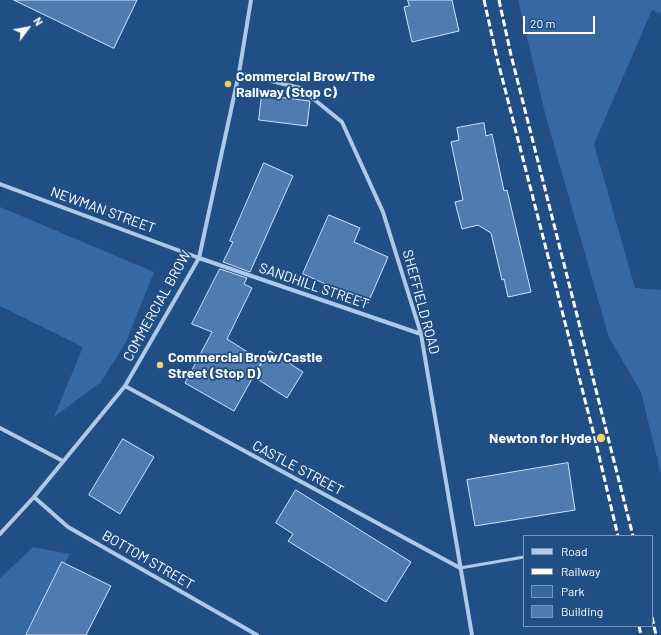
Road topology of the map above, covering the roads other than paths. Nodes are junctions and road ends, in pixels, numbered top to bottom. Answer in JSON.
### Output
{"nodes":[{"id":1,"x":251,"y":0,"type":"edge"},
{"id":2,"x":240,"y":73,"type":"junction"},
{"id":3,"x":0,"y":184,"type":"edge"},
{"id":4,"x":199,"y":258,"type":"junction"},
{"id":5,"x":421,"y":334,"type":"junction"},
{"id":6,"x":125,"y":386,"type":"junction"},
{"id":7,"x":0,"y":428,"type":"edge"},
{"id":8,"x":63,"y":461,"type":"junction"},
{"id":9,"x":34,"y":497,"type":"junction"},
{"id":10,"x":0,"y":534,"type":"edge"},
{"id":11,"x":523,"y":557,"type":"edge"},
{"id":12,"x":460,"y":568,"type":"junction"},
{"id":13,"x":257,"y":635,"type":"edge"},
{"id":14,"x":472,"y":635,"type":"edge"}],
"edges":[{"from":1,"to":2,"type":"street","name":"COMMERCIAL BROW"},
{"from":2,"to":4,"type":"street","name":"COMMERCIAL BROW"},
{"from":2,"to":5,"type":"street","name":"SHEFFIELD ROAD"},
{"from":3,"to":4,"type":"street","name":"NEWMAN STREET"},
{"from":4,"to":5,"type":"street","name":"SANDHILL STREET"},
{"from":4,"to":6,"type":"street","name":"COMMERCIAL BROW"},
{"from":5,"to":12,"type":"street","name":"SHEFFIELD ROAD"},
{"from":6,"to":8,"type":"street","name":"COMMERCIAL BROW"},
{"from":6,"to":12,"type":"street","name":"CASTLE STREET"},
{"from":7,"to":8,"type":"street"},
{"from":8,"to":9,"type":"street","name":"COMMERCIAL BROW"},
{"from":9,"to":10,"type":"street","name":"COMMERCIAL BROW"},
{"from":9,"to":13,"type":"street","name":"BOTTOM STREET"},
{"from":11,"to":12,"type":"lane"},
{"from":12,"to":14,"type":"street","name":"SHEFFIELD ROAD"}]}
